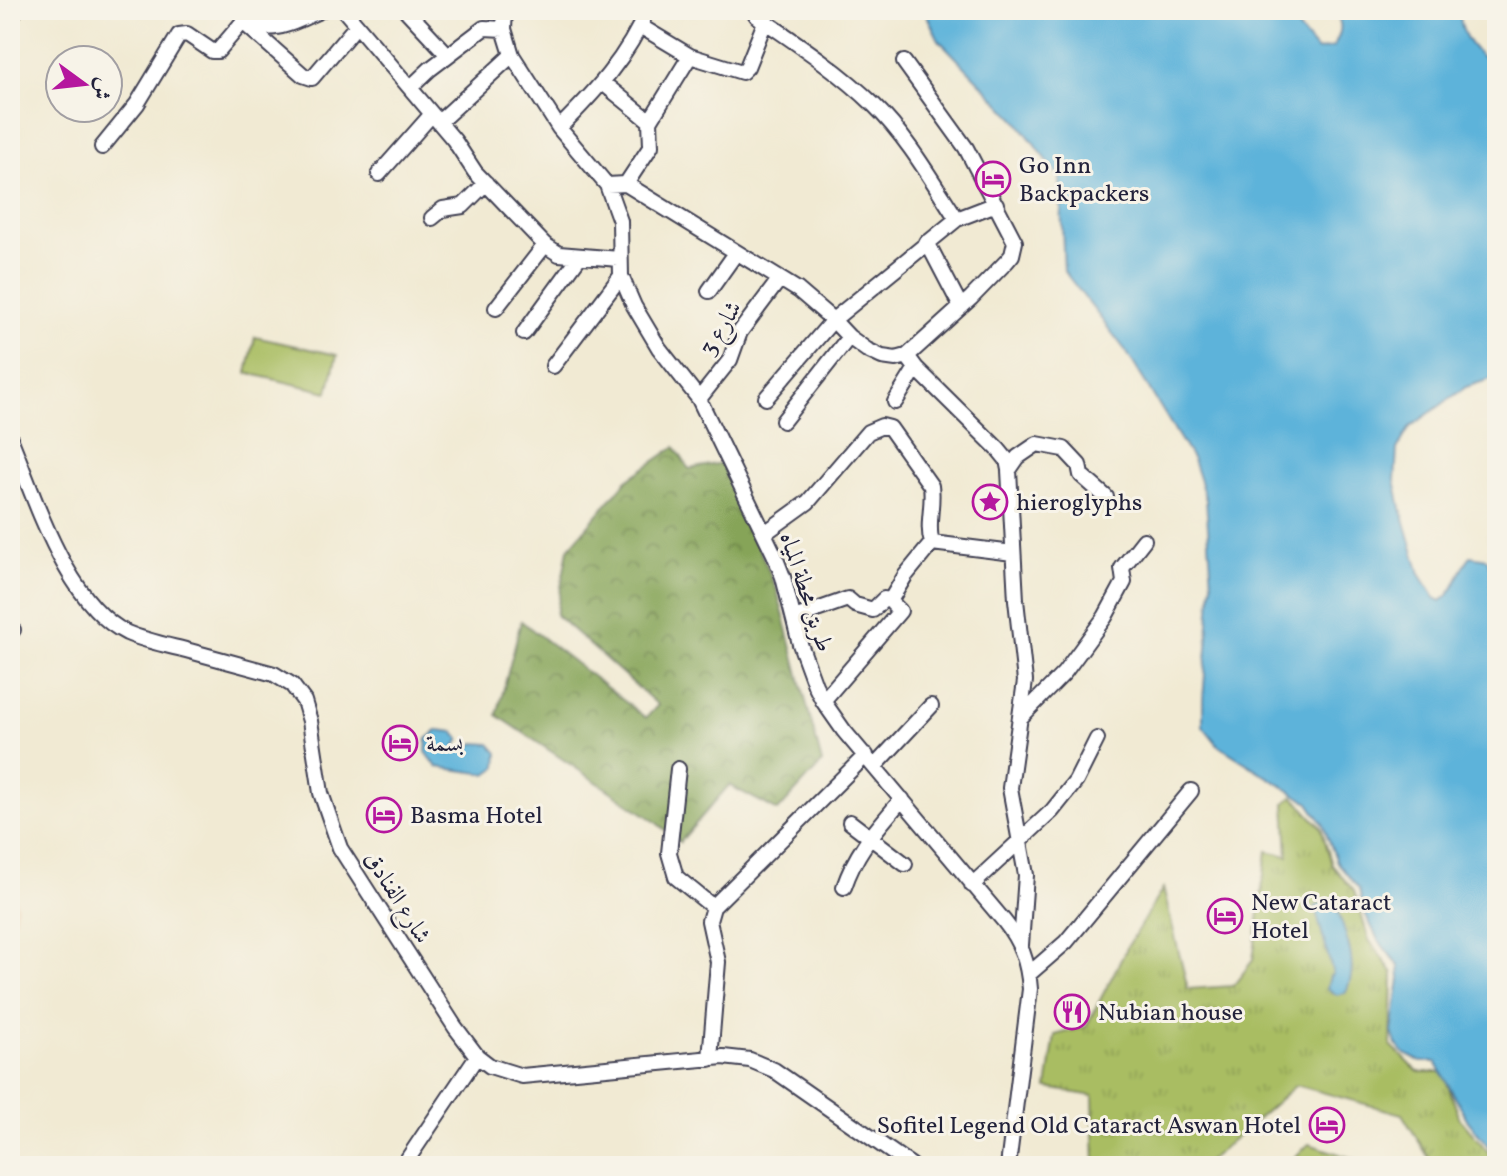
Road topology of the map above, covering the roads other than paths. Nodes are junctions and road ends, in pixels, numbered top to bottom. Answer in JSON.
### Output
{"nodes":[{"id":1,"x":16,"y":10,"type":"edge"},
{"id":2,"x":253,"y":10,"type":"edge"},
{"id":3,"x":321,"y":10,"type":"edge"},
{"id":4,"x":344,"y":10,"type":"edge"},
{"id":5,"x":406,"y":10,"type":"edge"},
{"id":6,"x":505,"y":10,"type":"edge"},
{"id":7,"x":647,"y":10,"type":"edge"},
{"id":8,"x":753,"y":10,"type":"edge"},
{"id":9,"x":10,"y":17,"type":"edge"},
{"id":10,"x":243,"y":22,"type":"junction"},
{"id":11,"x":765,"y":22,"type":"junction"},
{"id":12,"x":357,"y":25,"type":"junction"},
{"id":13,"x":640,"y":26,"type":"junction"},
{"id":14,"x":504,"y":29,"type":"junction"},
{"id":15,"x":448,"y":55,"type":"junction"},
{"id":16,"x":512,"y":55,"type":"junction"},
{"id":17,"x":690,"y":56,"type":"junction"},
{"id":18,"x":904,"y":62,"type":"dead end"},
{"id":19,"x":603,"y":83,"type":"junction"},
{"id":20,"x":410,"y":88,"type":"junction"},
{"id":21,"x":436,"y":118,"type":"junction"},
{"id":22,"x":650,"y":121,"type":"junction"},
{"id":23,"x":559,"y":128,"type":"junction"},
{"id":24,"x":102,"y":147,"type":"dead end"},
{"id":25,"x":379,"y":174,"type":"dead end"},
{"id":26,"x":486,"y":183,"type":"junction"},
{"id":27,"x":626,"y":184,"type":"junction"},
{"id":28,"x":607,"y":185,"type":"junction"},
{"id":29,"x":996,"y":204,"type":"junction"},
{"id":30,"x":432,"y":218,"type":"dead end"},
{"id":31,"x":957,"y":219,"type":"junction"},
{"id":32,"x":927,"y":242,"type":"junction"},
{"id":33,"x":545,"y":245,"type":"junction"},
{"id":34,"x":736,"y":253,"type":"junction"},
{"id":35,"x":580,"y":256,"type":"junction"},
{"id":36,"x":619,"y":259,"type":"junction"},
{"id":37,"x":621,"y":276,"type":"junction"},
{"id":38,"x":779,"y":280,"type":"junction"},
{"id":39,"x":709,"y":291,"type":"dead end"},
{"id":40,"x":961,"y":307,"type":"junction"},
{"id":41,"x":496,"y":308,"type":"dead end"},
{"id":42,"x":833,"y":320,"type":"junction"},
{"id":43,"x":524,"y":333,"type":"dead end"},
{"id":44,"x":849,"y":337,"type":"junction"},
{"id":45,"x":912,"y":362,"type":"junction"},
{"id":46,"x":553,"y":366,"type":"dead end"},
{"id":47,"x":766,"y":398,"type":"dead end"},
{"id":48,"x":699,"y":399,"type":"junction"},
{"id":49,"x":895,"y":402,"type":"dead end"},
{"id":50,"x":783,"y":421,"type":"dead end"},
{"id":51,"x":10,"y":438,"type":"edge"},
{"id":52,"x":14,"y":459,"type":"edge"},
{"id":53,"x":1009,"y":470,"type":"junction"},
{"id":54,"x":1106,"y":497,"type":"dead end"},
{"id":55,"x":765,"y":533,"type":"junction"},
{"id":56,"x":1144,"y":540,"type":"dead end"},
{"id":57,"x":932,"y":543,"type":"junction"},
{"id":58,"x":1013,"y":553,"type":"junction"},
{"id":59,"x":890,"y":601,"type":"junction"},
{"id":60,"x":794,"y":618,"type":"junction"},
{"id":61,"x":823,"y":701,"type":"junction"},
{"id":62,"x":931,"y":706,"type":"dead end"},
{"id":63,"x":1021,"y":717,"type":"junction"},
{"id":64,"x":1097,"y":739,"type":"dead end"},
{"id":65,"x":871,"y":760,"type":"junction"},
{"id":66,"x":678,"y":769,"type":"dead end"},
{"id":67,"x":1191,"y":791,"type":"dead end"},
{"id":68,"x":902,"y":799,"type":"junction"},
{"id":69,"x":850,"y":822,"type":"dead end"},
{"id":70,"x":871,"y":837,"type":"junction"},
{"id":71,"x":1021,"y":842,"type":"junction"},
{"id":72,"x":905,"y":864,"type":"dead end"},
{"id":73,"x":972,"y":885,"type":"junction"},
{"id":74,"x":844,"y":887,"type":"dead end"},
{"id":75,"x":713,"y":907,"type":"junction"},
{"id":76,"x":1021,"y":946,"type":"junction"},
{"id":77,"x":1029,"y":974,"type":"junction"},
{"id":78,"x":477,"y":1056,"type":"junction"},
{"id":79,"x":710,"y":1059,"type":"junction"},
{"id":80,"x":403,"y":1166,"type":"edge"},
{"id":81,"x":912,"y":1166,"type":"edge"},
{"id":82,"x":1008,"y":1166,"type":"edge"}],
"edges":[{"from":1,"to":9,"type":"street"},
{"from":2,"to":10,"type":"street"},
{"from":3,"to":10,"type":"street"},
{"from":4,"to":12,"type":"street"},
{"from":5,"to":15,"type":"street"},
{"from":6,"to":14,"type":"street"},
{"from":7,"to":13,"type":"street"},
{"from":8,"to":11,"type":"street"},
{"from":10,"to":12,"type":"street"},
{"from":10,"to":24,"type":"street"},
{"from":11,"to":17,"type":"street"},
{"from":11,"to":31,"type":"street"},
{"from":12,"to":20,"type":"street"},
{"from":13,"to":17,"type":"street"},
{"from":13,"to":19,"type":"street"},
{"from":14,"to":15,"type":"street"},
{"from":14,"to":16,"type":"street","name":"طريق محطة المياه"},
{"from":15,"to":20,"type":"street"},
{"from":16,"to":21,"type":"street"},
{"from":16,"to":23,"type":"street","name":"طريق محطة المياه"},
{"from":17,"to":22,"type":"street"},
{"from":18,"to":29,"type":"street"},
{"from":19,"to":22,"type":"street"},
{"from":19,"to":23,"type":"street"},
{"from":20,"to":21,"type":"street"},
{"from":21,"to":25,"type":"street"},
{"from":21,"to":26,"type":"street"},
{"from":22,"to":27,"type":"street"},
{"from":23,"to":28,"type":"street","name":"طريق محطة المياه"},
{"from":26,"to":30,"type":"street"},
{"from":26,"to":33,"type":"street"},
{"from":27,"to":28,"type":"street"},
{"from":27,"to":34,"type":"street"},
{"from":28,"to":36,"type":"street","name":"طريق محطة المياه"},
{"from":29,"to":31,"type":"street"},
{"from":29,"to":40,"type":"street"},
{"from":31,"to":32,"type":"street"},
{"from":32,"to":40,"type":"street"},
{"from":32,"to":42,"type":"street"},
{"from":33,"to":35,"type":"street"},
{"from":33,"to":41,"type":"street"},
{"from":34,"to":38,"type":"street"},
{"from":34,"to":39,"type":"street"},
{"from":35,"to":36,"type":"street"},
{"from":35,"to":43,"type":"street"},
{"from":36,"to":37,"type":"street","name":"طريق محطة المياه"},
{"from":37,"to":46,"type":"street"},
{"from":37,"to":48,"type":"street","name":"طريق محطة المياه"},
{"from":38,"to":42,"type":"street"},
{"from":38,"to":48,"type":"street","name":"شارع 3"},
{"from":40,"to":45,"type":"street"},
{"from":42,"to":44,"type":"street"},
{"from":42,"to":47,"type":"street"},
{"from":44,"to":45,"type":"street"},
{"from":44,"to":50,"type":"street"},
{"from":45,"to":49,"type":"street"},
{"from":45,"to":53,"type":"street"},
{"from":48,"to":55,"type":"street","name":"طريق محطة المياه"},
{"from":51,"to":52,"type":"street","name":"شارع الفنادق"},
{"from":52,"to":78,"type":"street","name":"شارع الفنادق"},
{"from":53,"to":54,"type":"street"},
{"from":53,"to":58,"type":"street"},
{"from":55,"to":57,"type":"street"},
{"from":55,"to":60,"type":"street","name":"طريق محطة المياه"},
{"from":56,"to":63,"type":"street"},
{"from":57,"to":58,"type":"street"},
{"from":57,"to":59,"type":"street"},
{"from":58,"to":63,"type":"street"},
{"from":59,"to":60,"type":"street"},
{"from":59,"to":61,"type":"street"},
{"from":60,"to":61,"type":"street","name":"طريق محطة المياه"},
{"from":61,"to":65,"type":"street","name":"طريق محطة المياه"},
{"from":62,"to":65,"type":"street"},
{"from":63,"to":71,"type":"street"},
{"from":64,"to":71,"type":"street"},
{"from":65,"to":68,"type":"street","name":"طريق محطة المياه"},
{"from":65,"to":75,"type":"street"},
{"from":66,"to":75,"type":"street"},
{"from":67,"to":77,"type":"street"},
{"from":68,"to":70,"type":"street"},
{"from":68,"to":73,"type":"street","name":"طريق محطة المياه"},
{"from":69,"to":70,"type":"street"},
{"from":70,"to":72,"type":"street"},
{"from":70,"to":74,"type":"street"},
{"from":71,"to":73,"type":"street"},
{"from":71,"to":76,"type":"street"},
{"from":73,"to":76,"type":"street","name":"طريق محطة المياه"},
{"from":75,"to":79,"type":"street"},
{"from":76,"to":77,"type":"street","name":"طريق محطة المياه"},
{"from":77,"to":82,"type":"street","name":"طريق محطة المياه"},
{"from":78,"to":79,"type":"street","name":"شارع الفنادق"},
{"from":78,"to":80,"type":"street"},
{"from":79,"to":81,"type":"street","name":"شارع الفنادق"}]}
